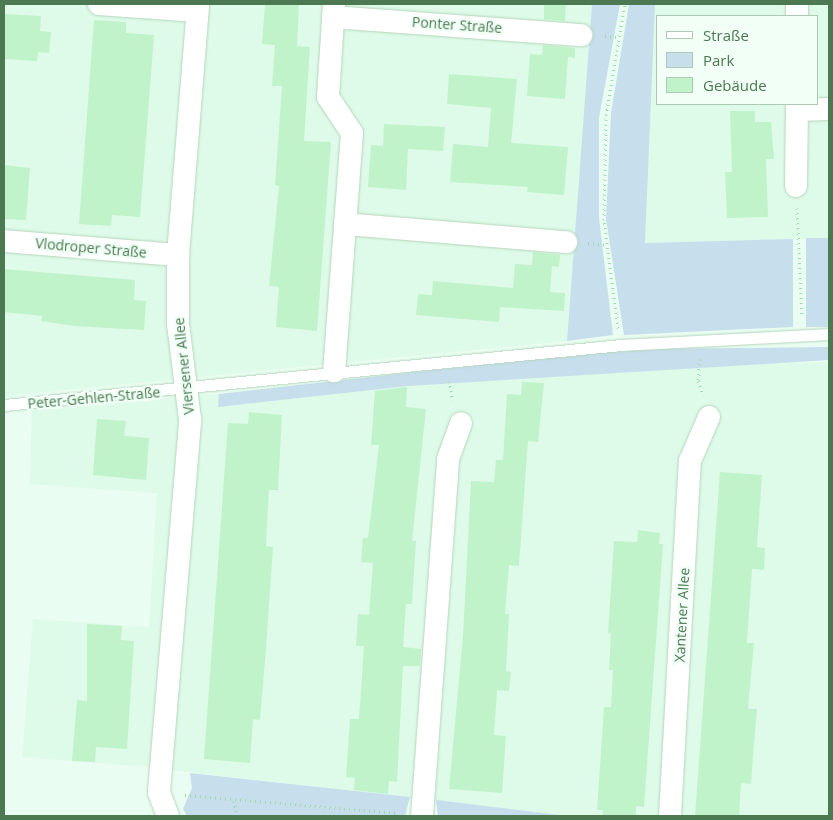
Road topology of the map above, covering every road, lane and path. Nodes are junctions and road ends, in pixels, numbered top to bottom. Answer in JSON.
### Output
{"nodes":[{"id":1,"x":99,"y":4,"type":"edge"},
{"id":2,"x":625,"y":4,"type":"edge"},
{"id":3,"x":197,"y":7,"type":"edge"},
{"id":4,"x":334,"y":10,"type":"edge"},
{"id":5,"x":581,"y":35,"type":"dead end"},
{"id":6,"x":797,"y":107,"type":"edge"},
{"id":7,"x":829,"y":110,"type":"edge"},
{"id":8,"x":796,"y":186,"type":"joint"},
{"id":9,"x":345,"y":224,"type":"junction"},
{"id":10,"x":4,"y":240,"type":"edge"},
{"id":11,"x":566,"y":242,"type":"dead end"},
{"id":12,"x":178,"y":255,"type":"junction"},
{"id":13,"x":829,"y":334,"type":"edge"},
{"id":14,"x":803,"y":335,"type":"junction"},
{"id":15,"x":701,"y":339,"type":"junction"},
{"id":16,"x":621,"y":345,"type":"junction"},
{"id":17,"x":450,"y":360,"type":"junction"},
{"id":18,"x":334,"y":372,"type":"junction"},
{"id":19,"x":184,"y":390,"type":"junction"},
{"id":20,"x":4,"y":405,"type":"edge"},
{"id":21,"x":709,"y":417,"type":"joint"},
{"id":22,"x":461,"y":423,"type":"joint"},
{"id":23,"x":159,"y":792,"type":"junction"},
{"id":24,"x":234,"y":801,"type":"junction"},
{"id":25,"x":168,"y":816,"type":"edge"},
{"id":26,"x":238,"y":816,"type":"edge"},
{"id":27,"x":422,"y":816,"type":"edge"},
{"id":28,"x":670,"y":816,"type":"edge"}],
"edges":[{"from":1,"to":3,"type":"street"},
{"from":2,"to":16,"type":"path"},
{"from":3,"to":12,"type":"street","name":"Viersener Allee"},
{"from":4,"to":5,"type":"street","name":"Ponter Straße"},
{"from":4,"to":9,"type":"street","name":"Ponter Straße"},
{"from":6,"to":7,"type":"street"},
{"from":6,"to":8,"type":"street"},
{"from":8,"to":14,"type":"path"},
{"from":9,"to":11,"type":"street"},
{"from":9,"to":18,"type":"street","name":"Ponter Straße"},
{"from":10,"to":12,"type":"street","name":"Vlodroper Straße"},
{"from":12,"to":19,"type":"street","name":"Viersener Allee"},
{"from":13,"to":14,"type":"lane","name":"Peter-Gehlen-Straße"},
{"from":14,"to":15,"type":"lane","name":"Peter-Gehlen-Straße"},
{"from":15,"to":16,"type":"lane","name":"Peter-Gehlen-Straße"},
{"from":15,"to":21,"type":"path"},
{"from":16,"to":17,"type":"lane","name":"Peter-Gehlen-Straße"},
{"from":17,"to":18,"type":"lane","name":"Peter-Gehlen-Straße"},
{"from":17,"to":22,"type":"path"},
{"from":18,"to":19,"type":"lane","name":"Peter-Gehlen-Straße"},
{"from":19,"to":20,"type":"lane","name":"Peter-Gehlen-Straße"},
{"from":19,"to":23,"type":"street","name":"Viersener Allee"},
{"from":21,"to":28,"type":"street","name":"Xantener Allee"},
{"from":22,"to":27,"type":"street"},
{"from":23,"to":24,"type":"path"},
{"from":23,"to":25,"type":"street","name":"Viersener Allee"},
{"from":24,"to":26,"type":"path"},
{"from":24,"to":27,"type":"path"}]}
